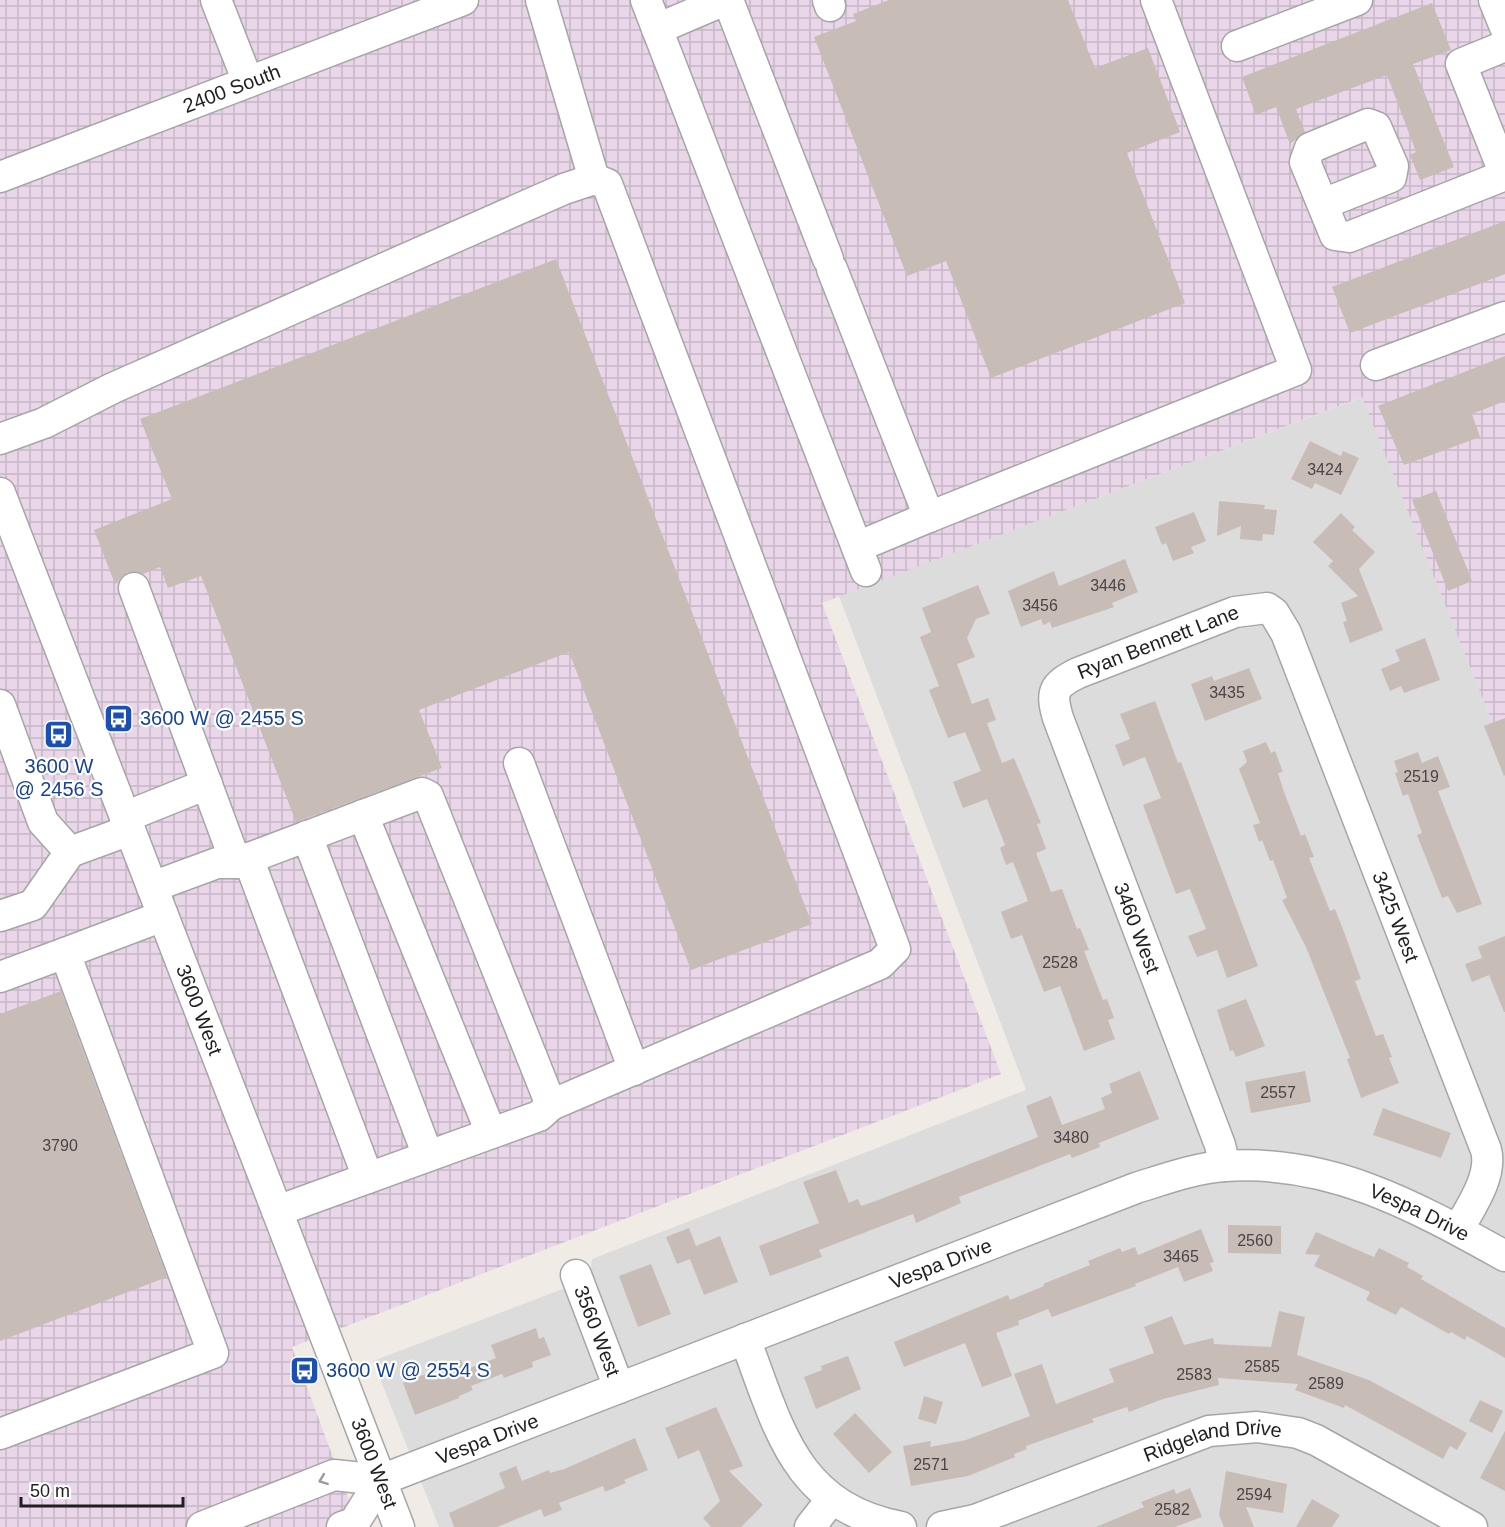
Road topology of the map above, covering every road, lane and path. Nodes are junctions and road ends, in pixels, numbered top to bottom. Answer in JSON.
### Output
{"nodes":[{"id":1,"x":216,"y":0,"type":"edge"},
{"id":2,"x":463,"y":0,"type":"edge"},
{"id":3,"x":541,"y":0,"type":"edge"},
{"id":4,"x":646,"y":0,"type":"edge"},
{"id":5,"x":726,"y":0,"type":"edge"},
{"id":6,"x":1156,"y":0,"type":"edge"},
{"id":7,"x":1357,"y":0,"type":"edge"},
{"id":8,"x":1494,"y":0,"type":"edge"},
{"id":9,"x":1505,"y":27,"type":"edge"},
{"id":10,"x":657,"y":29,"type":"junction"},
{"id":11,"x":1505,"y":45,"type":"edge"},
{"id":12,"x":1237,"y":46,"type":"dead end"},
{"id":13,"x":248,"y":82,"type":"junction"},
{"id":14,"x":1505,"y":175,"type":"edge"},
{"id":15,"x":0,"y":177,"type":"edge"},
{"id":16,"x":594,"y":179,"type":"junction"},
{"id":17,"x":1323,"y":204,"type":"dead end"},
{"id":18,"x":1505,"y":317,"type":"edge"},
{"id":19,"x":1376,"y":365,"type":"dead end"},
{"id":20,"x":0,"y":439,"type":"edge"},
{"id":21,"x":0,"y":493,"type":"edge"},
{"id":22,"x":929,"y":517,"type":"junction"},
{"id":23,"x":7,"y":526,"type":"edge"},
{"id":24,"x":134,"y":588,"type":"dead end"},
{"id":25,"x":1266,"y":608,"type":"joint"},
{"id":26,"x":1054,"y":689,"type":"joint"},
{"id":27,"x":0,"y":705,"type":"edge"},
{"id":28,"x":519,"y":763,"type":"dead end"},
{"id":29,"x":207,"y":784,"type":"junction"},
{"id":30,"x":363,"y":815,"type":"junction"},
{"id":31,"x":128,"y":824,"type":"junction"},
{"id":32,"x":307,"y":836,"type":"junction"},
{"id":33,"x":70,"y":852,"type":"junction"},
{"id":34,"x":242,"y":860,"type":"junction"},
{"id":35,"x":152,"y":887,"type":"junction"},
{"id":36,"x":0,"y":916,"type":"edge"},
{"id":37,"x":164,"y":916,"type":"junction"},
{"id":38,"x":65,"y":953,"type":"junction"},
{"id":39,"x":0,"y":977,"type":"edge"},
{"id":40,"x":634,"y":1070,"type":"junction"},
{"id":41,"x":551,"y":1105,"type":"junction"},
{"id":42,"x":491,"y":1133,"type":"junction"},
{"id":43,"x":428,"y":1156,"type":"junction"},
{"id":44,"x":1225,"y":1166,"type":"junction"},
{"id":45,"x":369,"y":1178,"type":"junction"},
{"id":46,"x":277,"y":1211,"type":"junction"},
{"id":47,"x":1458,"y":1230,"type":"junction"},
{"id":48,"x":1505,"y":1256,"type":"edge"},
{"id":49,"x":576,"y":1275,"type":"dead end"},
{"id":50,"x":745,"y":1339,"type":"junction"},
{"id":51,"x":620,"y":1388,"type":"junction"},
{"id":52,"x":0,"y":1434,"type":"edge"},
{"id":53,"x":381,"y":1480,"type":"junction"},
{"id":54,"x":831,"y":1500,"type":"junction"},
{"id":55,"x":1422,"y":1515,"type":"edge"},
{"id":56,"x":202,"y":1527,"type":"edge"},
{"id":57,"x":342,"y":1527,"type":"edge"},
{"id":58,"x":399,"y":1527,"type":"edge"},
{"id":59,"x":810,"y":1527,"type":"edge"},
{"id":60,"x":901,"y":1527,"type":"edge"},
{"id":61,"x":942,"y":1527,"type":"edge"},
{"id":62,"x":1472,"y":1527,"type":"edge"}],
"edges":[{"from":1,"to":13,"type":"street"},
{"from":2,"to":13,"type":"street","name":"2400 South"},
{"from":3,"to":16,"type":"street"},
{"from":4,"to":10,"type":"street"},
{"from":5,"to":10,"type":"street"},
{"from":5,"to":22,"type":"street"},
{"from":6,"to":22,"type":"street"},
{"from":7,"to":12,"type":"street"},
{"from":8,"to":9,"type":"street"},
{"from":10,"to":22,"type":"street"},
{"from":11,"to":14,"type":"street"},
{"from":13,"to":15,"type":"street","name":"2400 South"},
{"from":14,"to":17,"type":"street"},
{"from":16,"to":20,"type":"street"},
{"from":16,"to":40,"type":"street"},
{"from":18,"to":19,"type":"street"},
{"from":21,"to":23,"type":"street","name":"3600 West"},
{"from":23,"to":31,"type":"street","name":"3600 West"},
{"from":24,"to":29,"type":"street"},
{"from":25,"to":26,"type":"street","name":"Ryan Bennett Lane"},
{"from":25,"to":47,"type":"street","name":"3425 West"},
{"from":26,"to":44,"type":"street","name":"3460 West"},
{"from":27,"to":33,"type":"street"},
{"from":28,"to":40,"type":"street"},
{"from":29,"to":31,"type":"street"},
{"from":29,"to":34,"type":"street"},
{"from":30,"to":32,"type":"street"},
{"from":30,"to":41,"type":"street"},
{"from":30,"to":42,"type":"street"},
{"from":31,"to":33,"type":"street"},
{"from":31,"to":35,"type":"street","name":"3600 West"},
{"from":32,"to":34,"type":"street"},
{"from":32,"to":43,"type":"street"},
{"from":33,"to":36,"type":"street"},
{"from":34,"to":35,"type":"street"},
{"from":34,"to":45,"type":"street"},
{"from":35,"to":37,"type":"street","name":"3600 West"},
{"from":37,"to":38,"type":"street"},
{"from":37,"to":46,"type":"street","name":"3600 West"},
{"from":38,"to":39,"type":"street"},
{"from":38,"to":52,"type":"street"},
{"from":40,"to":41,"type":"street"},
{"from":41,"to":42,"type":"street"},
{"from":42,"to":43,"type":"street"},
{"from":43,"to":45,"type":"street"},
{"from":44,"to":47,"type":"street","name":"Vespa Drive"},
{"from":44,"to":50,"type":"street","name":"Vespa Drive"},
{"from":45,"to":46,"type":"street"},
{"from":46,"to":53,"type":"street","name":"3600 West"},
{"from":47,"to":48,"type":"street","name":"Vespa Drive"},
{"from":49,"to":51,"type":"street","name":"3560 West"},
{"from":50,"to":51,"type":"street","name":"Vespa Drive"},
{"from":50,"to":54,"type":"street"},
{"from":51,"to":53,"type":"street","name":"Vespa Drive"},
{"from":53,"to":56,"type":"street","one_way":true},
{"from":53,"to":57,"type":"street"},
{"from":53,"to":58,"type":"street","name":"3600 West"},
{"from":54,"to":59,"type":"street"},
{"from":54,"to":60,"type":"street"},
{"from":55,"to":61,"type":"street","name":"Ridgeland Drive"},
{"from":55,"to":62,"type":"street","name":"Ridgeland Drive"}]}
